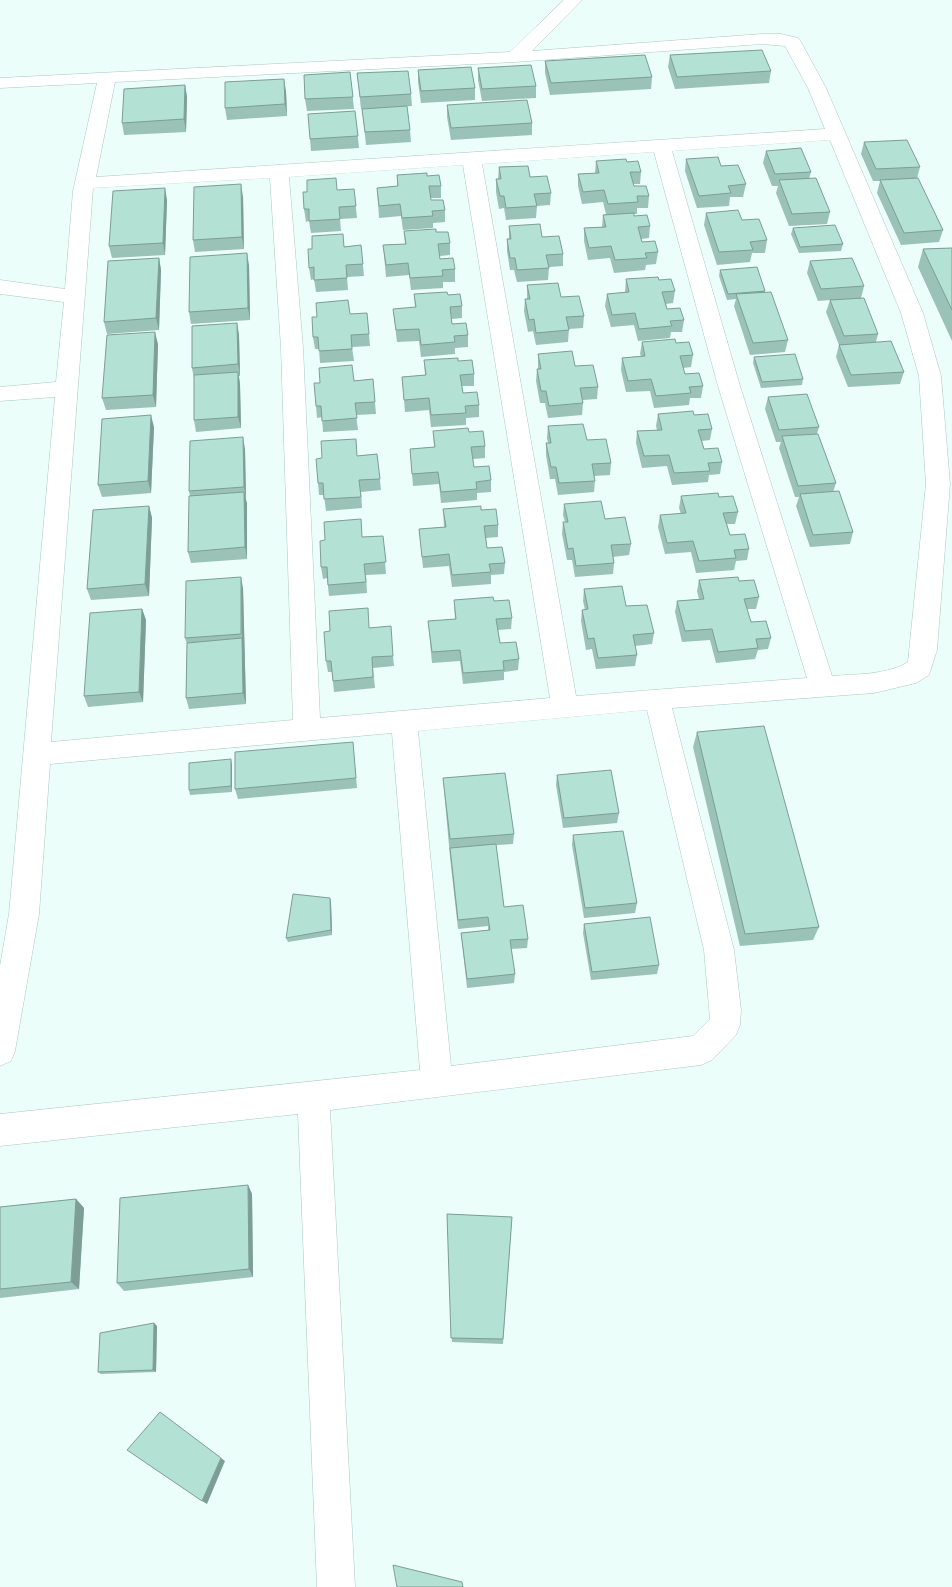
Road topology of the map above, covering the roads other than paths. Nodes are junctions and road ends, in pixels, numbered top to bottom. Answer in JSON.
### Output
{"nodes":[{"id":1,"x":574,"y":0,"type":"edge"},
{"id":2,"x":515,"y":57,"type":"junction"},
{"id":3,"x":106,"y":77,"type":"junction"},
{"id":4,"x":0,"y":83,"type":"edge"},
{"id":5,"x":836,"y":134,"type":"junction"},
{"id":6,"x":662,"y":145,"type":"junction"},
{"id":7,"x":472,"y":157,"type":"junction"},
{"id":8,"x":279,"y":173,"type":"junction"},
{"id":9,"x":85,"y":182,"type":"junction"},
{"id":10,"x":0,"y":287,"type":"edge"},
{"id":11,"x":76,"y":296,"type":"junction"},
{"id":12,"x":67,"y":389,"type":"junction"},
{"id":13,"x":0,"y":394,"type":"edge"},
{"id":14,"x":823,"y":687,"type":"junction"},
{"id":15,"x":657,"y":699,"type":"junction"},
{"id":16,"x":565,"y":707,"type":"junction"},
{"id":17,"x":404,"y":721,"type":"junction"},
{"id":18,"x":306,"y":730,"type":"junction"},
{"id":19,"x":36,"y":754,"type":"junction"},
{"id":20,"x":0,"y":1051,"type":"edge"},
{"id":21,"x":437,"y":1082,"type":"junction"},
{"id":22,"x":313,"y":1096,"type":"junction"},
{"id":23,"x":0,"y":1130,"type":"edge"},
{"id":24,"x":336,"y":1587,"type":"edge"}],
"edges":[{"from":1,"to":2,"type":"street"},
{"from":2,"to":3,"type":"street"},
{"from":2,"to":5,"type":"street"},
{"from":3,"to":4,"type":"street"},
{"from":3,"to":9,"type":"street"},
{"from":5,"to":6,"type":"street"},
{"from":5,"to":14,"type":"street"},
{"from":6,"to":7,"type":"street"},
{"from":6,"to":14,"type":"street"},
{"from":7,"to":8,"type":"street"},
{"from":7,"to":16,"type":"street"},
{"from":8,"to":9,"type":"street"},
{"from":8,"to":18,"type":"street"},
{"from":9,"to":11,"type":"street"},
{"from":10,"to":11,"type":"street"},
{"from":11,"to":12,"type":"street"},
{"from":12,"to":13,"type":"street"},
{"from":12,"to":19,"type":"street"},
{"from":14,"to":15,"type":"street"},
{"from":15,"to":16,"type":"street"},
{"from":15,"to":21,"type":"street"},
{"from":16,"to":17,"type":"street"},
{"from":17,"to":18,"type":"street"},
{"from":17,"to":21,"type":"street"},
{"from":18,"to":19,"type":"street"},
{"from":19,"to":20,"type":"street"},
{"from":21,"to":22,"type":"street"},
{"from":22,"to":23,"type":"street"},
{"from":22,"to":24,"type":"street"}]}
